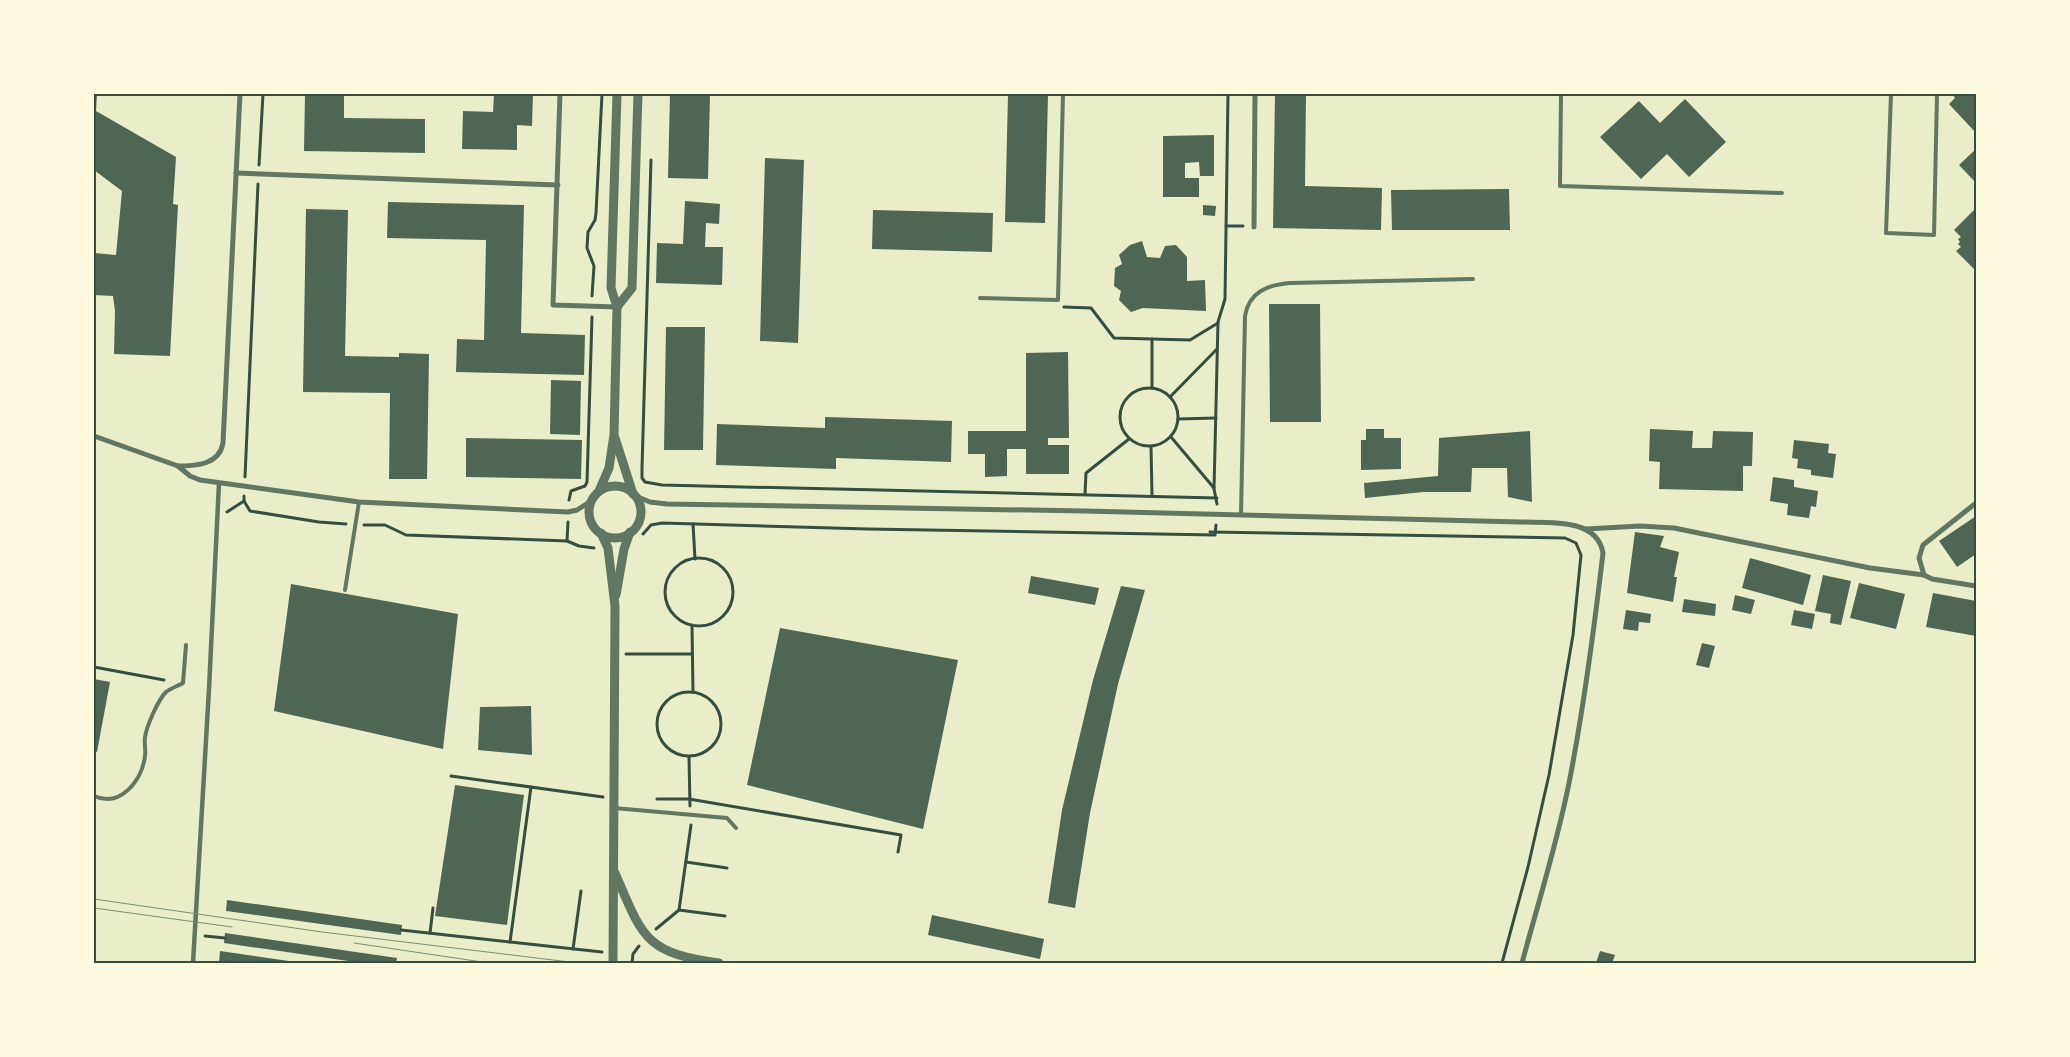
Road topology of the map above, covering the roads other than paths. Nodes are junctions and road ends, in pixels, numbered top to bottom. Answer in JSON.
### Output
{"nodes":[{"id":1,"x":240,"y":94,"type":"edge"},
{"id":2,"x":560,"y":94,"type":"edge"},
{"id":3,"x":617,"y":94,"type":"edge"},
{"id":4,"x":638,"y":94,"type":"edge"},
{"id":5,"x":1063,"y":94,"type":"edge"},
{"id":6,"x":1255,"y":94,"type":"edge"},
{"id":7,"x":1561,"y":94,"type":"edge"},
{"id":8,"x":1892,"y":94,"type":"edge"},
{"id":9,"x":1937,"y":94,"type":"edge"},
{"id":10,"x":236,"y":173,"type":"junction"},
{"id":11,"x":558,"y":185,"type":"junction"},
{"id":12,"x":1782,"y":193,"type":"dead end"},
{"id":13,"x":1254,"y":227,"type":"road end"},
{"id":14,"x":1473,"y":279,"type":"dead end"},
{"id":15,"x":980,"y":298,"type":"dead end"},
{"id":16,"x":617,"y":307,"type":"junction"},
{"id":17,"x":614,"y":435,"type":"junction"},
{"id":18,"x":94,"y":436,"type":"edge"},
{"id":19,"x":178,"y":466,"type":"junction"},
{"id":20,"x":219,"y":483,"type":"junction"},
{"id":21,"x":599,"y":491,"type":"junction"},
{"id":22,"x":634,"y":495,"type":"junction"},
{"id":23,"x":591,"y":501,"type":"junction"},
{"id":24,"x":359,"y":502,"type":"junction"},
{"id":25,"x":1976,"y":503,"type":"edge"},
{"id":26,"x":1241,"y":515,"type":"junction"},
{"id":27,"x":1585,"y":529,"type":"junction"},
{"id":28,"x":630,"y":532,"type":"junction"},
{"id":29,"x":601,"y":533,"type":"junction"},
{"id":30,"x":1924,"y":575,"type":"junction"},
{"id":31,"x":1976,"y":586,"type":"edge"},
{"id":32,"x":345,"y":590,"type":"dead end"},
{"id":33,"x":615,"y":606,"type":"junction"},
{"id":34,"x":186,"y":645,"type":"dead end"},
{"id":35,"x":94,"y":796,"type":"edge"},
{"id":36,"x":614,"y":803,"type":"junction"},
{"id":37,"x":736,"y":828,"type":"dead end"},
{"id":38,"x":613,"y":868,"type":"junction"},
{"id":39,"x":193,"y":963,"type":"edge"},
{"id":40,"x":613,"y":963,"type":"edge"},
{"id":41,"x":719,"y":963,"type":"edge"},
{"id":42,"x":1522,"y":963,"type":"edge"}],
"edges":[{"from":1,"to":10,"type":"street"},
{"from":2,"to":11,"type":"street"},
{"from":3,"to":16,"type":"street"},
{"from":4,"to":16,"type":"street"},
{"from":5,"to":15,"type":"lane"},
{"from":6,"to":13,"type":"street"},
{"from":7,"to":12,"type":"lane"},
{"from":8,"to":9,"type":"lane"},
{"from":10,"to":11,"type":"street"},
{"from":10,"to":19,"type":"street"},
{"from":11,"to":16,"type":"street"},
{"from":14,"to":26,"type":"lane"},
{"from":16,"to":17,"type":"street"},
{"from":17,"to":21,"type":"street"},
{"from":17,"to":22,"type":"street"},
{"from":18,"to":19,"type":"street"},
{"from":19,"to":20,"type":"street"},
{"from":20,"to":24,"type":"street"},
{"from":20,"to":39,"type":"street"},
{"from":21,"to":22,"type":"street"},
{"from":21,"to":23,"type":"street"},
{"from":22,"to":26,"type":"street"},
{"from":22,"to":28,"type":"street"},
{"from":23,"to":24,"type":"street"},
{"from":23,"to":29,"type":"street"},
{"from":24,"to":32,"type":"lane"},
{"from":25,"to":30,"type":"street"},
{"from":26,"to":27,"type":"street"},
{"from":27,"to":30,"type":"street"},
{"from":27,"to":42,"type":"street"},
{"from":28,"to":29,"type":"street"},
{"from":28,"to":33,"type":"street"},
{"from":29,"to":33,"type":"street"},
{"from":30,"to":31,"type":"street"},
{"from":33,"to":36,"type":"street"},
{"from":34,"to":35,"type":"lane"},
{"from":36,"to":37,"type":"lane"},
{"from":36,"to":38,"type":"street"},
{"from":38,"to":40,"type":"street"},
{"from":38,"to":41,"type":"street"}]}
